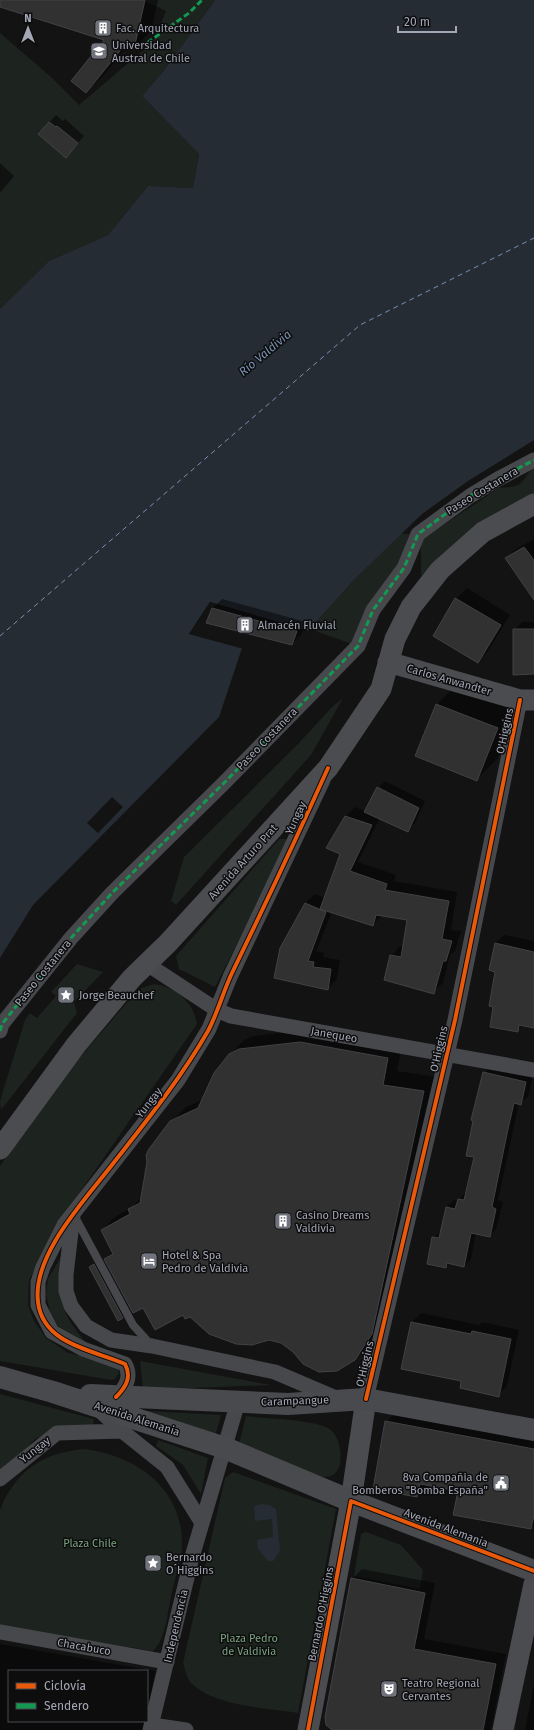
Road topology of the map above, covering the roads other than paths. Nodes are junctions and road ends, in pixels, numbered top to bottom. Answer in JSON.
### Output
{"nodes":[{"id":1,"x":534,"y":460,"type":"edge"},
{"id":2,"x":534,"y":504,"type":"edge"},
{"id":3,"x":388,"y":662,"type":"junction"},
{"id":4,"x":527,"y":700,"type":"edge"},
{"id":5,"x":328,"y":768,"type":"junction"},
{"id":6,"x":147,"y":964,"type":"junction"},
{"id":7,"x":217,"y":1010,"type":"junction"},
{"id":8,"x":0,"y":1031,"type":"edge"},
{"id":9,"x":446,"y":1055,"type":"junction"},
{"id":10,"x":534,"y":1070,"type":"edge"},
{"id":11,"x":0,"y":1149,"type":"edge"},
{"id":12,"x":73,"y":1215,"type":"junction"},
{"id":13,"x":152,"y":1346,"type":"junction"},
{"id":14,"x":0,"y":1377,"type":"edge"},
{"id":15,"x":53,"y":1392,"type":"junction"},
{"id":16,"x":116,"y":1397,"type":"junction"},
{"id":17,"x":339,"y":1399,"type":"junction"},
{"id":18,"x":366,"y":1399,"type":"junction"},
{"id":19,"x":238,"y":1402,"type":"junction"},
{"id":20,"x":94,"y":1405,"type":"junction"},
{"id":21,"x":534,"y":1430,"type":"edge"},
{"id":22,"x":122,"y":1432,"type":"junction"},
{"id":23,"x":225,"y":1448,"type":"junction"},
{"id":24,"x":0,"y":1479,"type":"edge"},
{"id":25,"x":351,"y":1501,"type":"junction"},
{"id":26,"x":202,"y":1523,"type":"junction"},
{"id":27,"x":534,"y":1572,"type":"edge"},
{"id":28,"x":534,"y":1584,"type":"edge"},
{"id":29,"x":0,"y":1632,"type":"edge"},
{"id":30,"x":528,"y":1634,"type":"edge"},
{"id":31,"x":167,"y":1662,"type":"junction"},
{"id":32,"x":151,"y":1727,"type":"edge"},
{"id":33,"x":186,"y":1730,"type":"edge"},
{"id":34,"x":308,"y":1730,"type":"edge"},
{"id":35,"x":503,"y":1730,"type":"edge"}],
"edges":[{"from":1,"to":8,"type":"street","name":"Paseo Costanera"},
{"from":2,"to":3,"type":"main road","name":"Avenida Arturo Prat"},
{"from":3,"to":4,"type":"main road","name":"Carlos Anwandter"},
{"from":3,"to":5,"type":"main road","name":"Avenida Arturo Prat"},
{"from":4,"to":9,"type":"street","name":"O'Higgins"},
{"from":5,"to":6,"type":"main road","name":"Avenida Arturo Prat"},
{"from":5,"to":7,"type":"street","name":"Yungay"},
{"from":6,"to":7,"type":"street","name":"Janequeo"},
{"from":6,"to":11,"type":"main road","name":"Avenida Arturo Prat"},
{"from":7,"to":9,"type":"street","name":"Janequeo"},
{"from":7,"to":12,"type":"street","name":"Yungay"},
{"from":9,"to":10,"type":"street","name":"Janequeo"},
{"from":9,"to":18,"type":"street","name":"O'Higgins"},
{"from":12,"to":13,"type":"lane"},
{"from":12,"to":13,"type":"street"},
{"from":12,"to":16,"type":"street","name":"Yungay"},
{"from":13,"to":17,"type":"street"},
{"from":14,"to":15,"type":"main road"},
{"from":15,"to":16,"type":"main road","name":"Carampangue"},
{"from":15,"to":20,"type":"main road","name":"Avenida Alemania"},
{"from":16,"to":19,"type":"main road","name":"Carampangue"},
{"from":17,"to":18,"type":"main road","name":"Carampangue"},
{"from":17,"to":19,"type":"main road","name":"Carampangue"},
{"from":18,"to":21,"type":"main road","name":"Carampangue"},
{"from":18,"to":25,"type":"main road","name":"Bernardo O'Higgins"},
{"from":19,"to":23,"type":"street","name":"Independencia"},
{"from":20,"to":22,"type":"street"},
{"from":20,"to":23,"type":"main road","name":"Avenida Alemania"},
{"from":22,"to":24,"type":"street","name":"Yungay"},
{"from":22,"to":26,"type":"street"},
{"from":23,"to":25,"type":"main road","name":"Avenida Alemania"},
{"from":23,"to":26,"type":"street","name":"Independencia"},
{"from":25,"to":27,"type":"main road","name":"Avenida Alemania"},
{"from":25,"to":34,"type":"main road","name":"Bernardo O'Higgins"},
{"from":26,"to":31,"type":"street","name":"Independencia"},
{"from":28,"to":30,"type":"main road"},
{"from":29,"to":31,"type":"street","name":"Chacabuco"},
{"from":30,"to":35,"type":"main road"},
{"from":31,"to":32,"type":"street","name":"Independencia"},
{"from":32,"to":33,"type":"street"}]}
